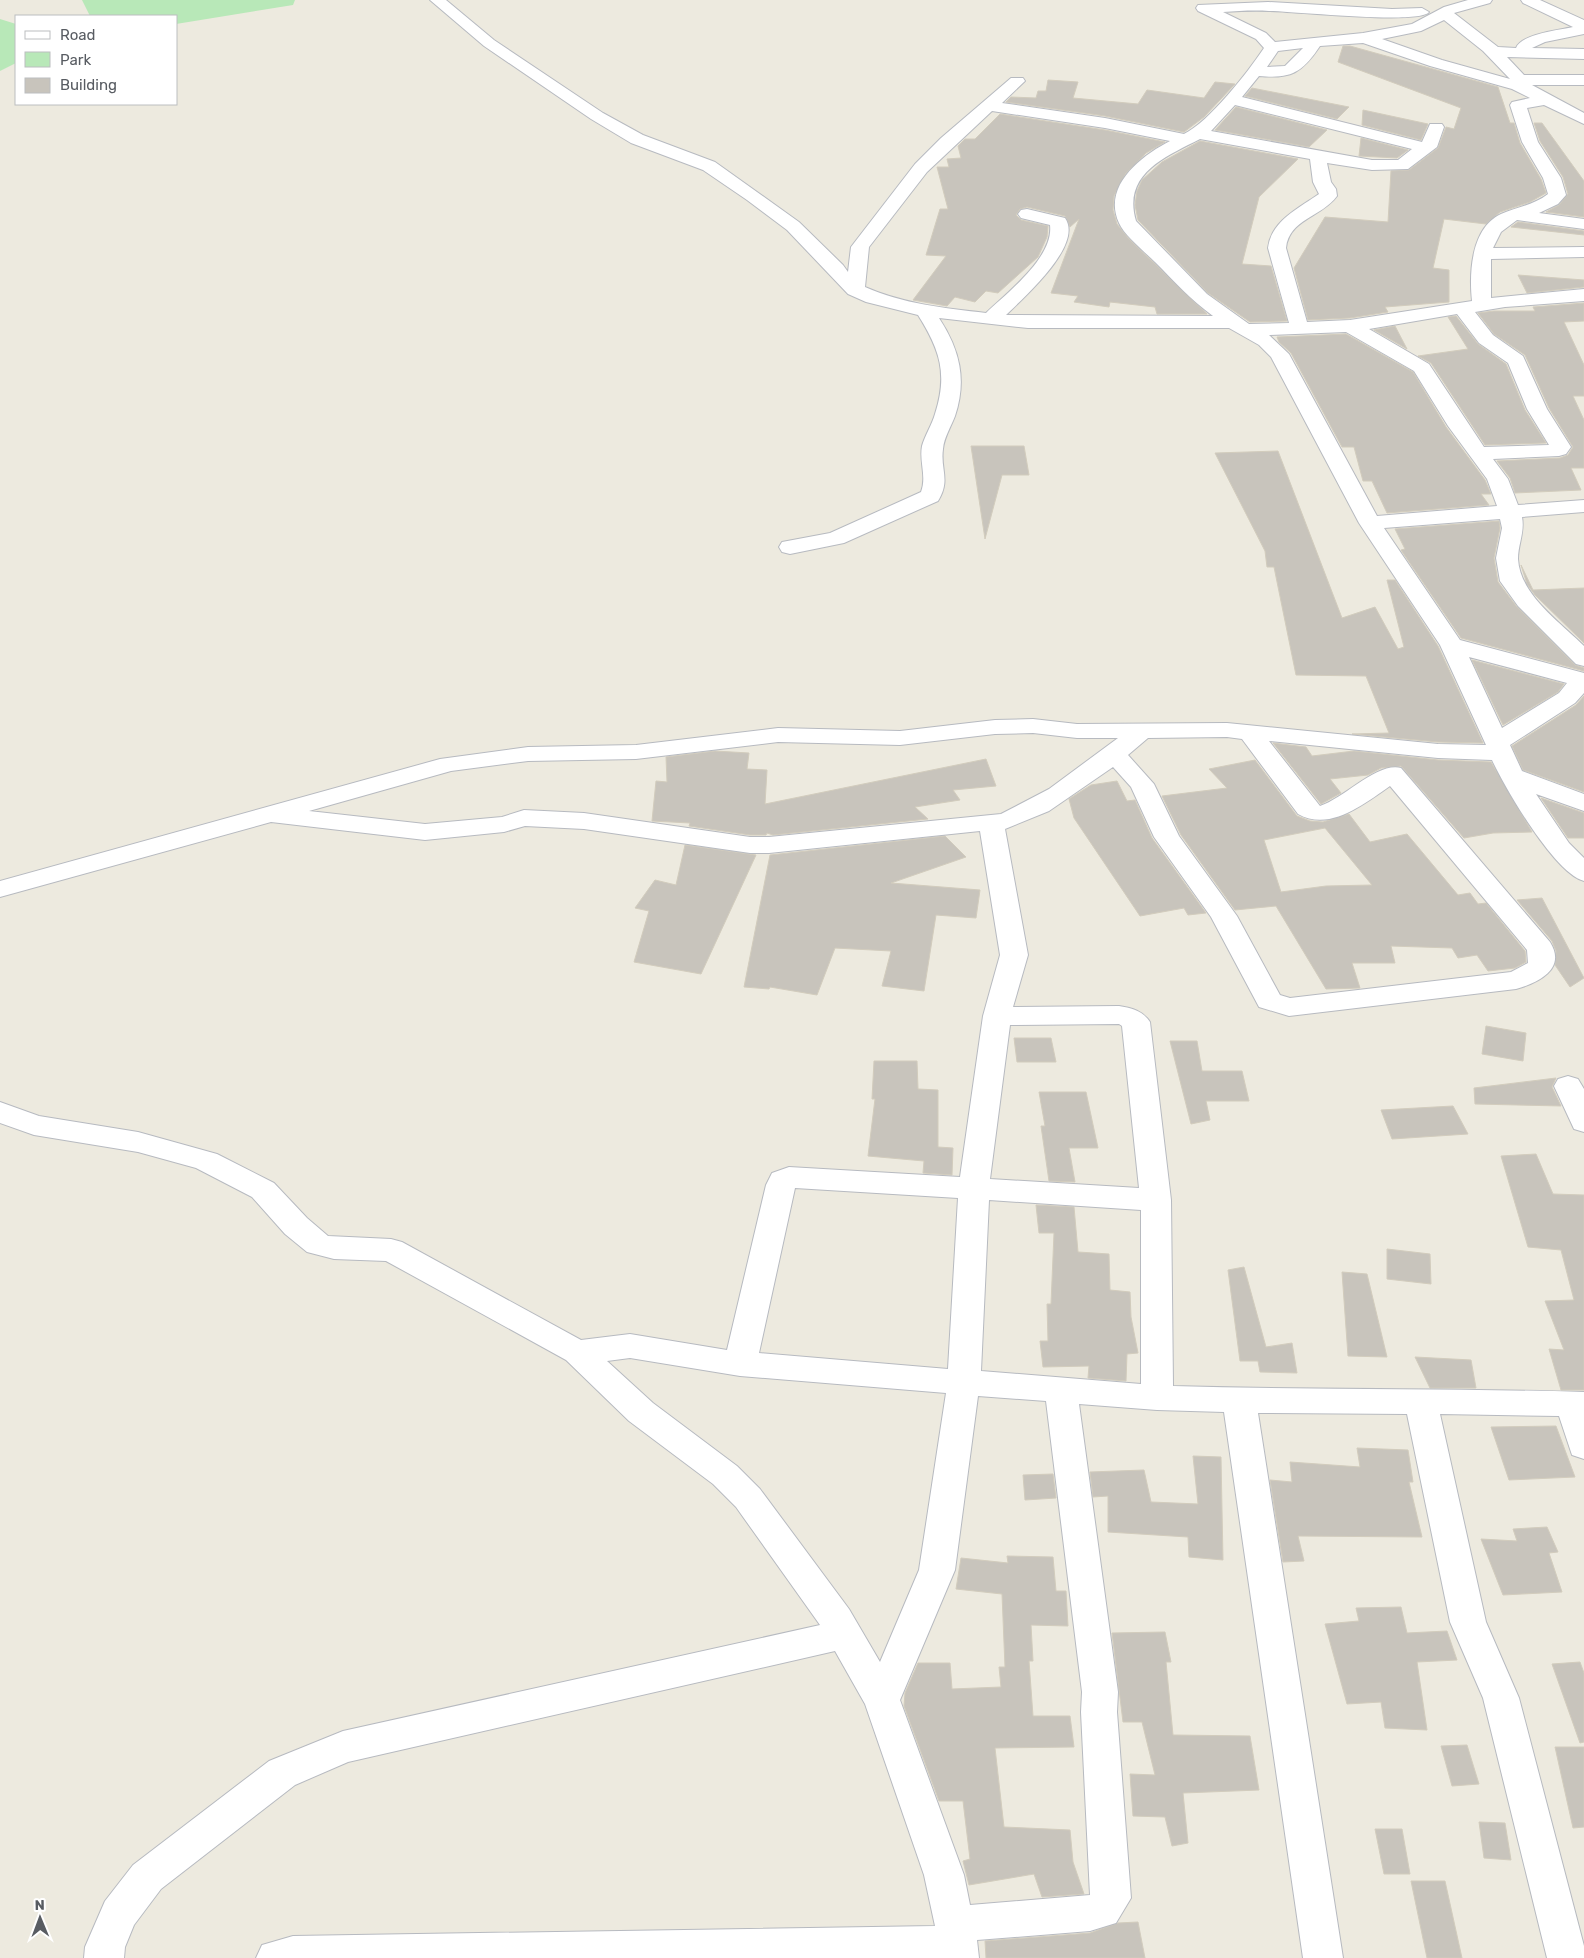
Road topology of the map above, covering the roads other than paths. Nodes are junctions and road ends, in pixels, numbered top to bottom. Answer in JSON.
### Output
{"nodes":[{"id":1,"x":437,"y":0,"type":"edge"},
{"id":2,"x":1190,"y":0,"type":"edge"},
{"id":3,"x":1402,"y":0,"type":"edge"},
{"id":4,"x":1528,"y":0,"type":"edge"},
{"id":5,"x":1474,"y":1,"type":"edge"},
{"id":6,"x":1264,"y":3,"type":"edge"},
{"id":7,"x":1345,"y":5,"type":"edge"},
{"id":8,"x":1203,"y":8,"type":"junction"},
{"id":9,"x":1434,"y":15,"type":"junction"},
{"id":10,"x":1584,"y":28,"type":"edge"},
{"id":11,"x":1363,"y":38,"type":"junction"},
{"id":12,"x":1315,"y":42,"type":"junction"},
{"id":13,"x":1272,"y":48,"type":"junction"},
{"id":14,"x":1495,"y":52,"type":"junction"},
{"id":15,"x":1516,"y":53,"type":"junction"},
{"id":16,"x":1584,"y":54,"type":"edge"},
{"id":17,"x":1254,"y":71,"type":"junction"},
{"id":18,"x":1584,"y":80,"type":"edge"},
{"id":19,"x":1017,"y":81,"type":"dead end"},
{"id":20,"x":1524,"y":84,"type":"junction"},
{"id":21,"x":1231,"y":99,"type":"junction"},
{"id":22,"x":1546,"y":100,"type":"junction"},
{"id":23,"x":991,"y":106,"type":"junction"},
{"id":24,"x":1580,"y":114,"type":"edge"},
{"id":25,"x":1436,"y":127,"type":"dead end"},
{"id":26,"x":1193,"y":137,"type":"junction"},
{"id":27,"x":1424,"y":147,"type":"junction"},
{"id":28,"x":1317,"y":156,"type":"junction"},
{"id":29,"x":1027,"y":214,"type":"dead end"},
{"id":30,"x":1518,"y":216,"type":"junction"},
{"id":31,"x":1584,"y":224,"type":"edge"},
{"id":32,"x":1584,"y":252,"type":"edge"},
{"id":33,"x":1481,"y":254,"type":"junction"},
{"id":34,"x":855,"y":290,"type":"junction"},
{"id":35,"x":1583,"y":296,"type":"edge"},
{"id":36,"x":1473,"y":307,"type":"junction"},
{"id":37,"x":924,"y":311,"type":"junction"},
{"id":38,"x":990,"y":319,"type":"junction"},
{"id":39,"x":1240,"y":326,"type":"junction"},
{"id":40,"x":1350,"y":326,"type":"junction"},
{"id":41,"x":1300,"y":329,"type":"junction"},
{"id":42,"x":1480,"y":453,"type":"junction"},
{"id":43,"x":1584,"y":506,"type":"edge"},
{"id":44,"x":1510,"y":513,"type":"junction"},
{"id":45,"x":1370,"y":523,"type":"junction"},
{"id":46,"x":790,"y":546,"type":"dead end"},
{"id":47,"x":1452,"y":646,"type":"junction"},
{"id":48,"x":1583,"y":673,"type":"edge"},
{"id":49,"x":1142,"y":730,"type":"junction"},
{"id":50,"x":1249,"y":732,"type":"junction"},
{"id":51,"x":1393,"y":747,"type":"junction"},
{"id":52,"x":1499,"y":747,"type":"junction"},
{"id":53,"x":1115,"y":755,"type":"junction"},
{"id":54,"x":1392,"y":773,"type":"junction"},
{"id":55,"x":1512,"y":776,"type":"junction"},
{"id":56,"x":1584,"y":803,"type":"edge"},
{"id":57,"x":271,"y":814,"type":"junction"},
{"id":58,"x":991,"y":823,"type":"junction"},
{"id":59,"x":1584,"y":873,"type":"edge"},
{"id":60,"x":0,"y":889,"type":"edge"},
{"id":61,"x":997,"y":1016,"type":"junction"},
{"id":62,"x":1568,"y":1086,"type":"dead end"},
{"id":63,"x":0,"y":1112,"type":"edge"},
{"id":64,"x":1584,"y":1122,"type":"edge"},
{"id":65,"x":974,"y":1188,"type":"junction"},
{"id":66,"x":1156,"y":1200,"type":"junction"},
{"id":67,"x":577,"y":1352,"type":"junction"},
{"id":68,"x":740,"y":1364,"type":"junction"},
{"id":69,"x":964,"y":1382,"type":"junction"},
{"id":70,"x":1061,"y":1390,"type":"junction"},
{"id":71,"x":1157,"y":1398,"type":"junction"},
{"id":72,"x":1239,"y":1400,"type":"junction"},
{"id":73,"x":1421,"y":1402,"type":"junction"},
{"id":74,"x":1578,"y":1404,"type":"edge"},
{"id":75,"x":1584,"y":1446,"type":"edge"},
{"id":76,"x":844,"y":1634,"type":"junction"},
{"id":77,"x":882,"y":1700,"type":"junction"},
{"id":78,"x":958,"y":1942,"type":"edge"},
{"id":79,"x":104,"y":1958,"type":"edge"},
{"id":80,"x":276,"y":1958,"type":"edge"},
{"id":81,"x":1323,"y":1958,"type":"edge"},
{"id":82,"x":1567,"y":1958,"type":"edge"}],
"edges":[{"from":1,"to":34,"type":"street"},
{"from":2,"to":8,"type":"street"},
{"from":3,"to":9,"type":"street"},
{"from":4,"to":10,"type":"street"},
{"from":5,"to":9,"type":"street"},
{"from":6,"to":7,"type":"street"},
{"from":6,"to":8,"type":"street"},
{"from":7,"to":9,"type":"street"},
{"from":8,"to":13,"type":"street"},
{"from":9,"to":11,"type":"street"},
{"from":9,"to":14,"type":"street"},
{"from":10,"to":15,"type":"street"},
{"from":11,"to":12,"type":"street"},
{"from":11,"to":20,"type":"street"},
{"from":12,"to":13,"type":"street"},
{"from":12,"to":17,"type":"street"},
{"from":13,"to":17,"type":"street"},
{"from":14,"to":15,"type":"street"},
{"from":14,"to":20,"type":"street"},
{"from":15,"to":16,"type":"street"},
{"from":17,"to":21,"type":"street"},
{"from":18,"to":20,"type":"street"},
{"from":19,"to":23,"type":"street"},
{"from":20,"to":22,"type":"street"},
{"from":21,"to":26,"type":"street"},
{"from":21,"to":27,"type":"street"},
{"from":22,"to":24,"type":"street"},
{"from":22,"to":30,"type":"street"},
{"from":23,"to":26,"type":"street"},
{"from":23,"to":34,"type":"street"},
{"from":25,"to":27,"type":"street"},
{"from":26,"to":28,"type":"street"},
{"from":26,"to":39,"type":"street"},
{"from":27,"to":28,"type":"street"},
{"from":28,"to":41,"type":"street"},
{"from":29,"to":38,"type":"street"},
{"from":30,"to":31,"type":"street"},
{"from":30,"to":33,"type":"street"},
{"from":32,"to":33,"type":"street"},
{"from":33,"to":36,"type":"street"},
{"from":34,"to":37,"type":"street"},
{"from":35,"to":36,"type":"street"},
{"from":36,"to":40,"type":"street"},
{"from":36,"to":42,"type":"street"},
{"from":37,"to":38,"type":"street"},
{"from":37,"to":46,"type":"street"},
{"from":38,"to":39,"type":"street"},
{"from":39,"to":41,"type":"street"},
{"from":39,"to":45,"type":"street"},
{"from":40,"to":41,"type":"street"},
{"from":40,"to":42,"type":"street"},
{"from":42,"to":44,"type":"street"},
{"from":43,"to":44,"type":"street"},
{"from":44,"to":45,"type":"street"},
{"from":44,"to":48,"type":"street"},
{"from":45,"to":47,"type":"street"},
{"from":47,"to":48,"type":"street"},
{"from":47,"to":52,"type":"street"},
{"from":48,"to":52,"type":"street"},
{"from":49,"to":50,"type":"street"},
{"from":49,"to":53,"type":"street"},
{"from":49,"to":57,"type":"street"},
{"from":50,"to":51,"type":"street"},
{"from":50,"to":54,"type":"street"},
{"from":51,"to":52,"type":"street"},
{"from":51,"to":54,"type":"street"},
{"from":52,"to":55,"type":"street"},
{"from":53,"to":54,"type":"street"},
{"from":53,"to":58,"type":"street"},
{"from":55,"to":56,"type":"street"},
{"from":55,"to":59,"type":"street"},
{"from":57,"to":58,"type":"street"},
{"from":57,"to":60,"type":"street"},
{"from":58,"to":61,"type":"street"},
{"from":61,"to":65,"type":"street"},
{"from":61,"to":66,"type":"street"},
{"from":62,"to":64,"type":"street"},
{"from":63,"to":67,"type":"street"},
{"from":65,"to":66,"type":"street"},
{"from":65,"to":68,"type":"street"},
{"from":65,"to":69,"type":"street"},
{"from":66,"to":71,"type":"street"},
{"from":67,"to":68,"type":"street"},
{"from":67,"to":76,"type":"street"},
{"from":68,"to":69,"type":"street"},
{"from":69,"to":70,"type":"street"},
{"from":69,"to":77,"type":"street"},
{"from":70,"to":71,"type":"street"},
{"from":70,"to":78,"type":"street"},
{"from":71,"to":72,"type":"street"},
{"from":72,"to":73,"type":"street"},
{"from":72,"to":81,"type":"street"},
{"from":73,"to":74,"type":"street"},
{"from":73,"to":82,"type":"street"},
{"from":74,"to":75,"type":"street"},
{"from":76,"to":77,"type":"street"},
{"from":76,"to":79,"type":"street"},
{"from":77,"to":78,"type":"street"},
{"from":78,"to":80,"type":"street"}]}
